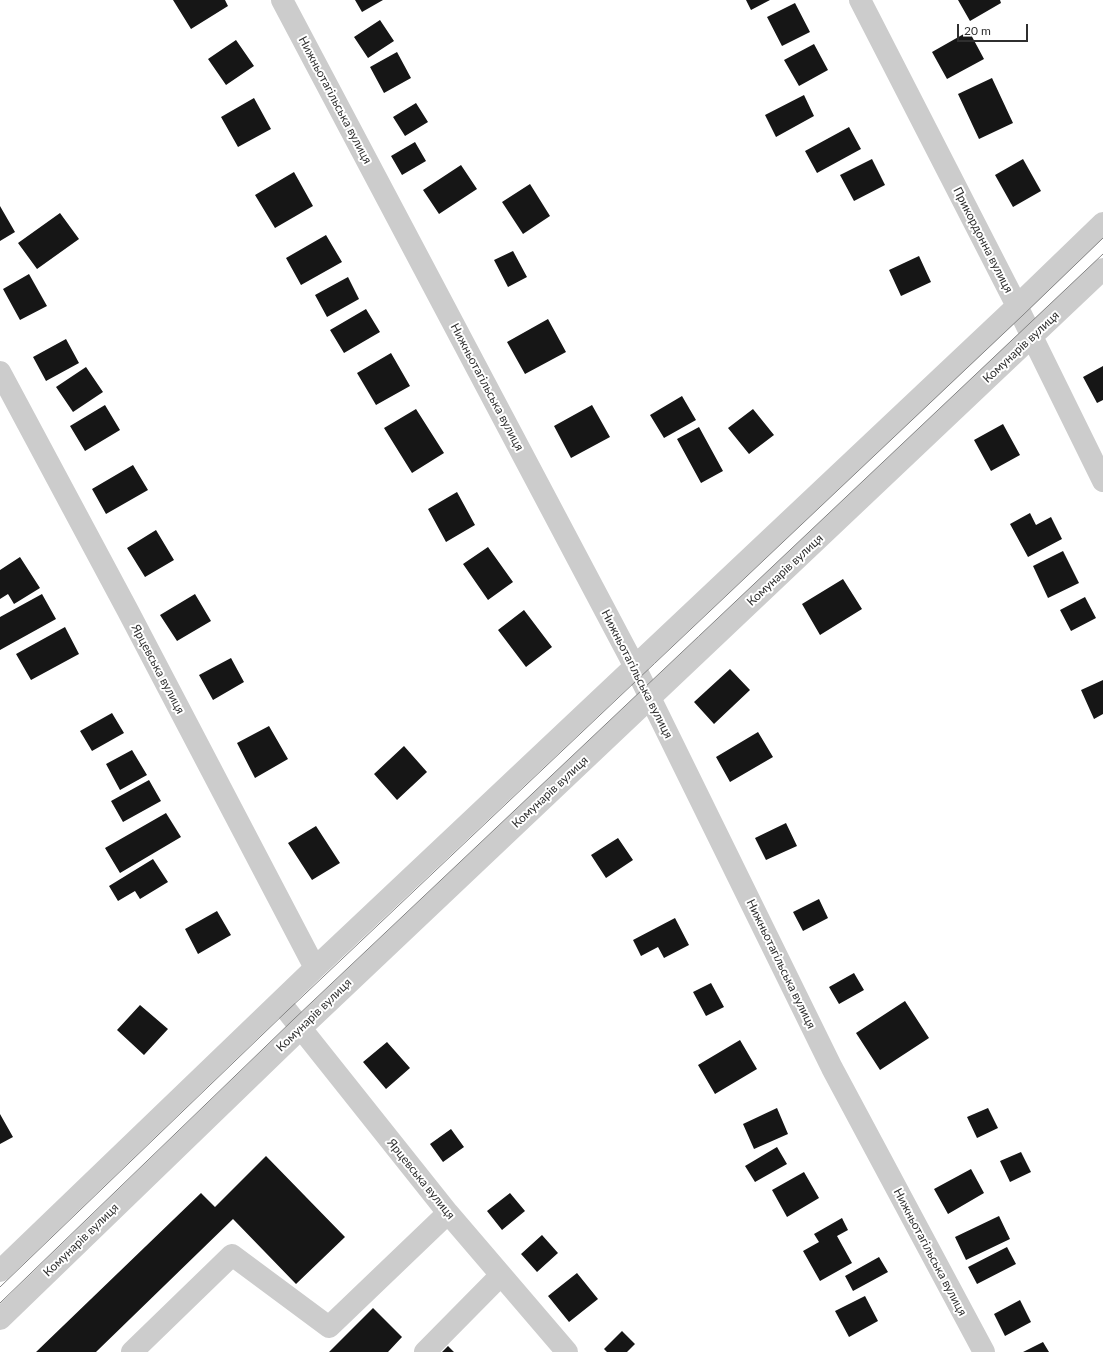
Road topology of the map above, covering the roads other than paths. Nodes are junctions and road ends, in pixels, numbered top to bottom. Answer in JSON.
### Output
{"nodes":[{"id":1,"x":282,"y":0,"type":"edge"},
{"id":2,"x":860,"y":0,"type":"edge"},
{"id":3,"x":1103,"y":223,"type":"edge"},
{"id":4,"x":1103,"y":269,"type":"edge"},
{"id":5,"x":1018,"y":306,"type":"junction"},
{"id":6,"x":1032,"y":336,"type":"junction"},
{"id":7,"x":0,"y":372,"type":"edge"},
{"id":8,"x":1103,"y":481,"type":"edge"},
{"id":9,"x":635,"y":667,"type":"junction"},
{"id":10,"x":650,"y":697,"type":"junction"},
{"id":11,"x":315,"y":968,"type":"junction"},
{"id":12,"x":280,"y":1002,"type":"junction"},
{"id":13,"x":301,"y":1028,"type":"junction"},
{"id":14,"x":448,"y":1213,"type":"junction"},
{"id":15,"x":0,"y":1271,"type":"edge"},
{"id":16,"x":501,"y":1275,"type":"junction"},
{"id":17,"x":4,"y":1308,"type":"edge"},
{"id":18,"x":132,"y":1352,"type":"edge"},
{"id":19,"x":425,"y":1352,"type":"edge"},
{"id":20,"x":566,"y":1352,"type":"edge"},
{"id":21,"x":984,"y":1352,"type":"edge"}],
"edges":[{"from":1,"to":9,"type":"street","name":"Нижньотагільська вулиця"},
{"from":2,"to":5,"type":"street","name":"Прикордонна вулиця"},
{"from":3,"to":5,"type":"street"},
{"from":4,"to":6,"type":"street","name":"Комунарів вулиця"},
{"from":5,"to":6,"type":"street","name":"Прикордонна вулиця"},
{"from":5,"to":9,"type":"street"},
{"from":6,"to":8,"type":"street","name":"Прикордонна вулиця"},
{"from":6,"to":10,"type":"street","name":"Комунарів вулиця"},
{"from":7,"to":11,"type":"street","name":"Ярцевська вулиця"},
{"from":9,"to":10,"type":"street","name":"Нижньотагільська вулиця"},
{"from":9,"to":11,"type":"street"},
{"from":10,"to":13,"type":"street","name":"Комунарів вулиця"},
{"from":10,"to":21,"type":"street","name":"Нижньотагільська вулиця"},
{"from":11,"to":12,"type":"street"},
{"from":12,"to":13,"type":"street","name":"Ярцевська вулиця"},
{"from":12,"to":15,"type":"street"},
{"from":13,"to":14,"type":"street","name":"Ярцевська вулиця"},
{"from":13,"to":17,"type":"street","name":"Комунарів вулиця"},
{"from":14,"to":16,"type":"street","name":"Ярцевська вулиця"},
{"from":14,"to":18,"type":"street"},
{"from":16,"to":19,"type":"street"},
{"from":16,"to":20,"type":"street","name":"Ярцевська вулиця"}]}
